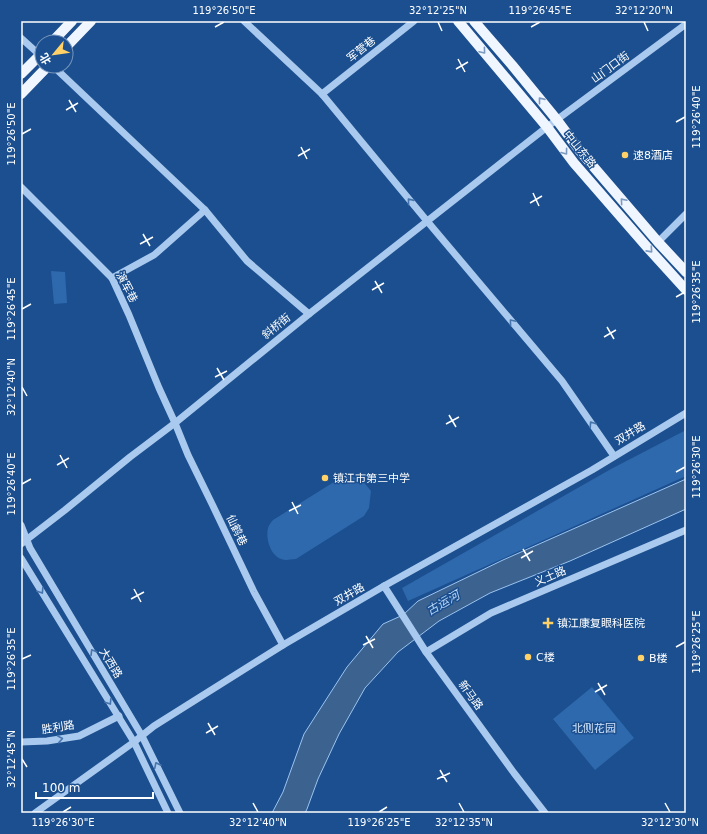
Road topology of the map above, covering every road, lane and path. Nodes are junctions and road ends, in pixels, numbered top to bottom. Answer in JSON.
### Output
{"nodes":[{"id":1,"x":72,"y":21,"type":"edge"},
{"id":2,"x":91,"y":21,"type":"edge"},
{"id":3,"x":244,"y":21,"type":"edge"},
{"id":4,"x":414,"y":21,"type":"edge"},
{"id":5,"x":458,"y":21,"type":"edge"},
{"id":6,"x":474,"y":21,"type":"edge"},
{"id":7,"x":683,"y":21,"type":"edge"},
{"id":8,"x":686,"y":25,"type":"edge"},
{"id":9,"x":60,"y":34,"type":"edge"},
{"id":10,"x":21,"y":38,"type":"edge"},
{"id":11,"x":74,"y":39,"type":"edge"},
{"id":12,"x":34,"y":49,"type":"edge"},
{"id":13,"x":34,"y":62,"type":"edge"},
{"id":14,"x":21,"y":74,"type":"edge"},
{"id":15,"x":40,"y":74,"type":"edge"},
{"id":16,"x":61,"y":74,"type":"edge"},
{"id":17,"x":21,"y":94,"type":"edge"},
{"id":18,"x":322,"y":94,"type":"junction"},
{"id":19,"x":557,"y":120,"type":"junction"},
{"id":20,"x":546,"y":127,"type":"junction"},
{"id":21,"x":21,"y":187,"type":"edge"},
{"id":22,"x":205,"y":210,"type":"junction"},
{"id":23,"x":686,"y":214,"type":"edge"},
{"id":24,"x":427,"y":221,"type":"junction"},
{"id":25,"x":658,"y":242,"type":"junction"},
{"id":26,"x":686,"y":272,"type":"edge"},
{"id":27,"x":112,"y":278,"type":"junction"},
{"id":28,"x":686,"y":290,"type":"edge"},
{"id":29,"x":309,"y":314,"type":"junction"},
{"id":30,"x":686,"y":413,"type":"edge"},
{"id":31,"x":175,"y":423,"type":"junction"},
{"id":32,"x":614,"y":456,"type":"junction"},
{"id":33,"x":21,"y":525,"type":"edge"},
{"id":34,"x":686,"y":530,"type":"edge"},
{"id":35,"x":24,"y":542,"type":"edge"},
{"id":36,"x":21,"y":558,"type":"edge"},
{"id":37,"x":384,"y":586,"type":"junction"},
{"id":38,"x":283,"y":645,"type":"junction"},
{"id":39,"x":426,"y":652,"type":"junction"},
{"id":40,"x":119,"y":716,"type":"junction"},
{"id":41,"x":142,"y":736,"type":"junction"},
{"id":42,"x":21,"y":742,"type":"edge"},
{"id":43,"x":134,"y":742,"type":"junction"},
{"id":44,"x":35,"y":813,"type":"edge"},
{"id":45,"x":168,"y":813,"type":"edge"},
{"id":46,"x":180,"y":813,"type":"edge"},
{"id":47,"x":545,"y":813,"type":"edge"}],
"edges":[{"from":1,"to":9,"type":"main road"},
{"from":2,"to":11,"type":"main road"},
{"from":3,"to":18,"type":"street"},
{"from":4,"to":18,"type":"street","name":"军营巷"},
{"from":5,"to":20,"type":"main road","name":"中山东路","one_way":true},
{"from":19,"to":6,"type":"main road","name":"中山东路","one_way":true},
{"from":7,"to":8,"type":"street"},
{"from":8,"to":19,"type":"street","name":"山门口街"},
{"from":10,"to":12,"type":"street"},
{"from":13,"to":14,"type":"main road"},
{"from":15,"to":17,"type":"main road"},
{"from":16,"to":22,"type":"street"},
{"from":24,"to":18,"type":"street","one_way":true},
{"from":19,"to":20,"type":"street","name":"山门口街"},
{"from":25,"to":19,"type":"main road","name":"中山东路","one_way":true},
{"from":20,"to":24,"type":"street","name":"斜桥街"},
{"from":20,"to":28,"type":"main road","name":"中山东路","one_way":true},
{"from":21,"to":27,"type":"street","name":"演军巷"},
{"from":22,"to":27,"type":"street"},
{"from":22,"to":29,"type":"street"},
{"from":23,"to":25,"type":"street"},
{"from":24,"to":29,"type":"street","name":"斜桥街"},
{"from":32,"to":24,"type":"street","one_way":true},
{"from":25,"to":26,"type":"main road","name":"中山东路"},
{"from":27,"to":31,"type":"street","name":"演军巷"},
{"from":29,"to":31,"type":"street","name":"斜桥街"},
{"from":30,"to":32,"type":"street","name":"双井路"},
{"from":31,"to":35,"type":"street","name":"斜桥街"},
{"from":31,"to":38,"type":"street","name":"仙鹤巷"},
{"from":32,"to":37,"type":"street","name":"双井路"},
{"from":33,"to":35,"type":"street","name":"大西路"},
{"from":34,"to":39,"type":"street","name":"义土路"},
{"from":41,"to":35,"type":"street","name":"大西路","one_way":true},
{"from":36,"to":40,"type":"street","name":"大西路","one_way":true},
{"from":37,"to":38,"type":"street","name":"双井路"},
{"from":37,"to":39,"type":"street","name":"新马路"},
{"from":38,"to":41,"type":"street","name":"双井路"},
{"from":39,"to":47,"type":"street","name":"新马路"},
{"from":42,"to":40,"type":"street","name":"胜利路","one_way":true},
{"from":40,"to":43,"type":"street","name":"大西路"},
{"from":41,"to":43,"type":"street","name":"双井路"},
{"from":46,"to":41,"type":"street","name":"大西路","one_way":true},
{"from":43,"to":44,"type":"street","name":"双井路"},
{"from":43,"to":45,"type":"street","name":"大西路"}]}
